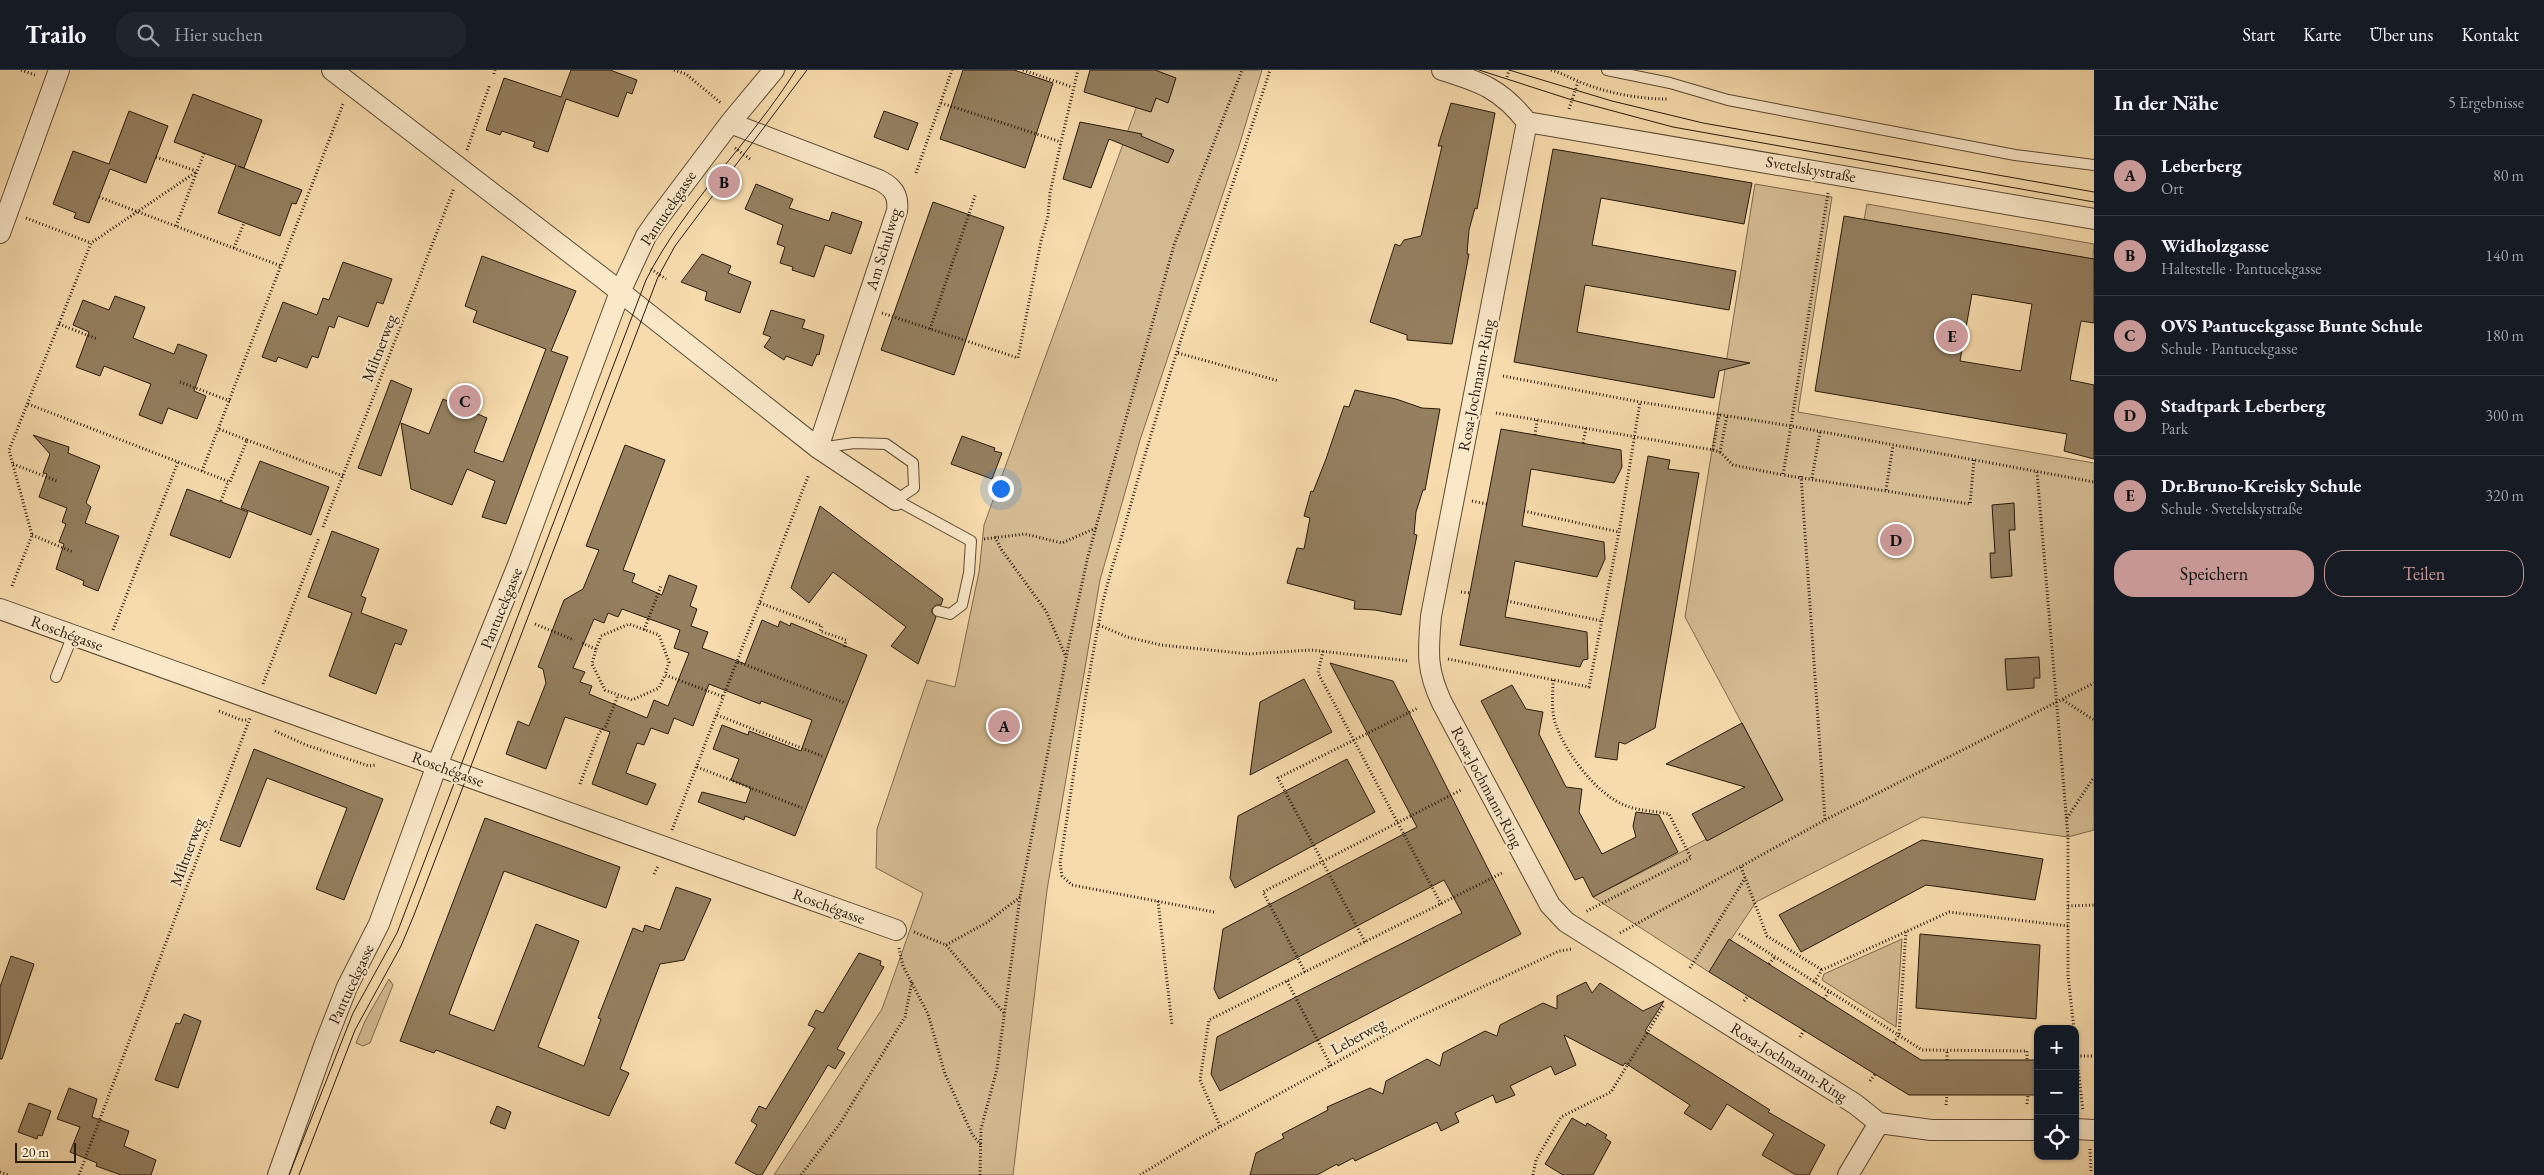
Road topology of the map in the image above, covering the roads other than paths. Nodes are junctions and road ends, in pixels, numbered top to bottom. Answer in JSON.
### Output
{"nodes":[{"id":1,"x":59,"y":70,"type":"edge"},
{"id":2,"x":332,"y":70,"type":"edge"},
{"id":3,"x":774,"y":70,"type":"edge"},
{"id":4,"x":1442,"y":70,"type":"edge"},
{"id":5,"x":1608,"y":70,"type":"edge"},
{"id":6,"x":734,"y":119,"type":"junction"},
{"id":7,"x":1527,"y":122,"type":"junction"},
{"id":8,"x":2094,"y":165,"type":"edge"},
{"id":9,"x":2094,"y":219,"type":"edge"},
{"id":10,"x":0,"y":233,"type":"edge"},
{"id":11,"x":620,"y":292,"type":"junction"},
{"id":12,"x":818,"y":448,"type":"junction"},
{"id":13,"x":896,"y":500,"type":"junction"},
{"id":14,"x":0,"y":609,"type":"edge"},
{"id":15,"x":938,"y":611,"type":"dead end"},
{"id":16,"x":73,"y":635,"type":"junction"},
{"id":17,"x":56,"y":677,"type":"dead end"},
{"id":18,"x":437,"y":765,"type":"junction"},
{"id":19,"x":902,"y":935,"type":"road end"},
{"id":20,"x":1879,"y":1123,"type":"junction"},
{"id":21,"x":2034,"y":1130,"type":"edge"},
{"id":22,"x":278,"y":1175,"type":"edge"},
{"id":23,"x":1848,"y":1175,"type":"edge"}],
"edges":[{"from":1,"to":10,"type":"street"},
{"from":2,"to":11,"type":"street"},
{"from":3,"to":6,"type":"street","name":"Pantucekgasse"},
{"from":4,"to":7,"type":"street"},
{"from":5,"to":8,"type":"lane"},
{"from":6,"to":11,"type":"street","name":"Pantucekgasse"},
{"from":6,"to":12,"type":"street","name":"Am Schulweg"},
{"from":7,"to":9,"type":"street","name":"Svetelskystraße"},
{"from":7,"to":20,"type":"street","name":"Rosa-Jochmann-Ring"},
{"from":11,"to":12,"type":"street"},
{"from":11,"to":18,"type":"street","name":"Pantucekgasse"},
{"from":12,"to":13,"type":"street"},
{"from":12,"to":13,"type":"lane"},
{"from":13,"to":15,"type":"lane"},
{"from":14,"to":16,"type":"street","name":"Roschégasse"},
{"from":16,"to":17,"type":"lane"},
{"from":16,"to":18,"type":"street","name":"Roschégasse"},
{"from":18,"to":19,"type":"street","name":"Roschégasse"},
{"from":18,"to":22,"type":"street","name":"Pantucekgasse"},
{"from":20,"to":21,"type":"street"},
{"from":20,"to":23,"type":"street"}]}
